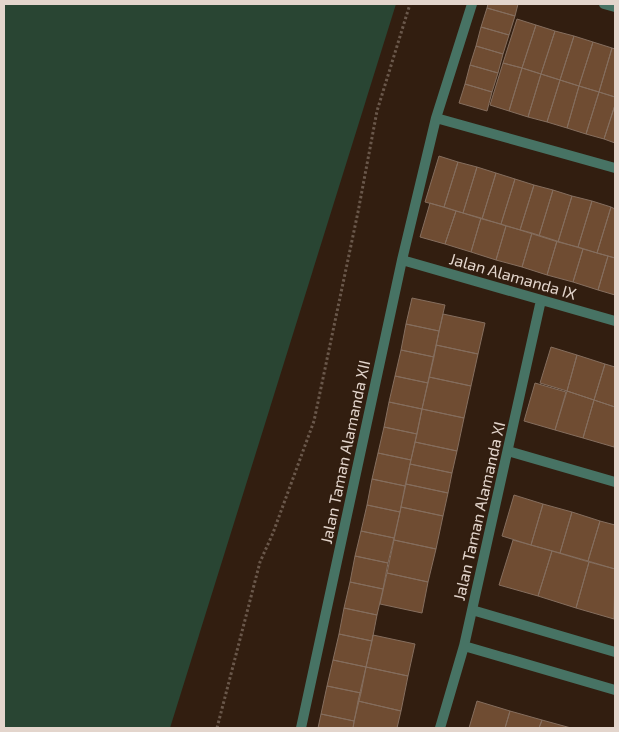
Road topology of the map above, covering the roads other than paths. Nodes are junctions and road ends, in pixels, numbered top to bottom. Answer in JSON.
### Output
{"nodes":[{"id":1,"x":472,"y":4,"type":"edge"},
{"id":2,"x":604,"y":4,"type":"edge"},
{"id":3,"x":615,"y":7,"type":"edge"},
{"id":4,"x":436,"y":118,"type":"junction"},
{"id":5,"x":615,"y":168,"type":"edge"},
{"id":6,"x":402,"y":260,"type":"junction"},
{"id":7,"x":541,"y":300,"type":"junction"},
{"id":8,"x":615,"y":321,"type":"edge"},
{"id":9,"x":508,"y":451,"type":"junction"},
{"id":10,"x":615,"y":482,"type":"edge"},
{"id":11,"x":472,"y":610,"type":"junction"},
{"id":12,"x":464,"y":646,"type":"junction"},
{"id":13,"x":615,"y":652,"type":"edge"},
{"id":14,"x":615,"y":690,"type":"edge"},
{"id":15,"x":301,"y":728,"type":"edge"},
{"id":16,"x":440,"y":728,"type":"edge"}],
"edges":[{"from":1,"to":4,"type":"street","name":"Jalan Taman Alamanda XII"},
{"from":2,"to":3,"type":"street"},
{"from":4,"to":5,"type":"street"},
{"from":4,"to":6,"type":"street","name":"Jalan Taman Alamanda XII"},
{"from":6,"to":7,"type":"street","name":"Jalan Alamanda IX"},
{"from":6,"to":15,"type":"street","name":"Jalan Taman Alamanda XII"},
{"from":7,"to":8,"type":"street","name":"Jalan Alamanda IX"},
{"from":7,"to":9,"type":"street","name":"Jalan Taman Alamanda XI"},
{"from":9,"to":10,"type":"street"},
{"from":9,"to":11,"type":"street","name":"Jalan Taman Alamanda XI"},
{"from":11,"to":12,"type":"street","name":"Jalan Taman Alamanda XI"},
{"from":11,"to":13,"type":"street"},
{"from":12,"to":14,"type":"street"},
{"from":12,"to":16,"type":"street","name":"Jalan Taman Alamanda XI"}]}
